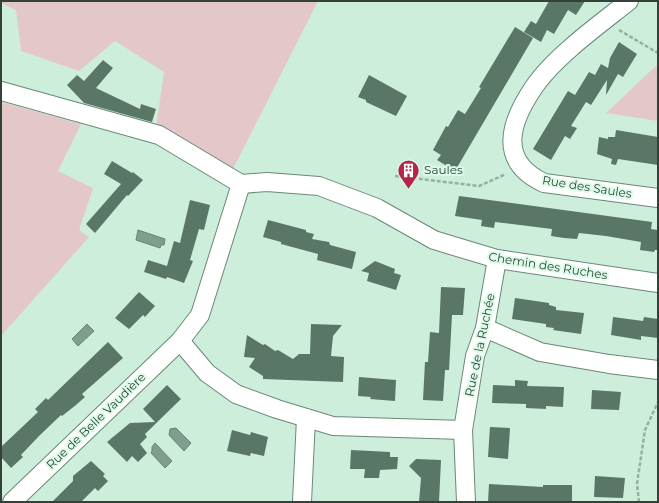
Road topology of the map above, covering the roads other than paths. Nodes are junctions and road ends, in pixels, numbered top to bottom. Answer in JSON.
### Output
{"nodes":[{"id":1,"x":629,"y":1,"type":"edge"},
{"id":2,"x":1,"y":91,"type":"edge"},
{"id":3,"x":241,"y":184,"type":"junction"},
{"id":4,"x":658,"y":198,"type":"edge"},
{"id":5,"x":497,"y":259,"type":"junction"},
{"id":6,"x":658,"y":283,"type":"edge"},
{"id":7,"x":485,"y":328,"type":"junction"},
{"id":8,"x":180,"y":341,"type":"junction"},
{"id":9,"x":658,"y":370,"type":"edge"},
{"id":10,"x":306,"y":418,"type":"junction"},
{"id":11,"x":463,"y":430,"type":"junction"},
{"id":12,"x":12,"y":502,"type":"edge"},
{"id":13,"x":302,"y":502,"type":"edge"},
{"id":14,"x":466,"y":502,"type":"edge"}],
"edges":[{"from":1,"to":4,"type":"street","name":"Rue des Saules"},
{"from":2,"to":3,"type":"street"},
{"from":3,"to":5,"type":"street","name":"Chemin des Ruches"},
{"from":3,"to":8,"type":"street","name":"Rue de Belle Vaudière"},
{"from":5,"to":6,"type":"street","name":"Chemin des Ruches"},
{"from":5,"to":7,"type":"street","name":"Rue de la Ruchée"},
{"from":7,"to":9,"type":"street"},
{"from":7,"to":11,"type":"street","name":"Rue de la Ruchée"},
{"from":8,"to":10,"type":"street"},
{"from":8,"to":12,"type":"street","name":"Rue de Belle Vaudière"},
{"from":10,"to":11,"type":"street"},
{"from":10,"to":13,"type":"street"},
{"from":11,"to":14,"type":"street","name":"Rue de la Ruchée"}]}
